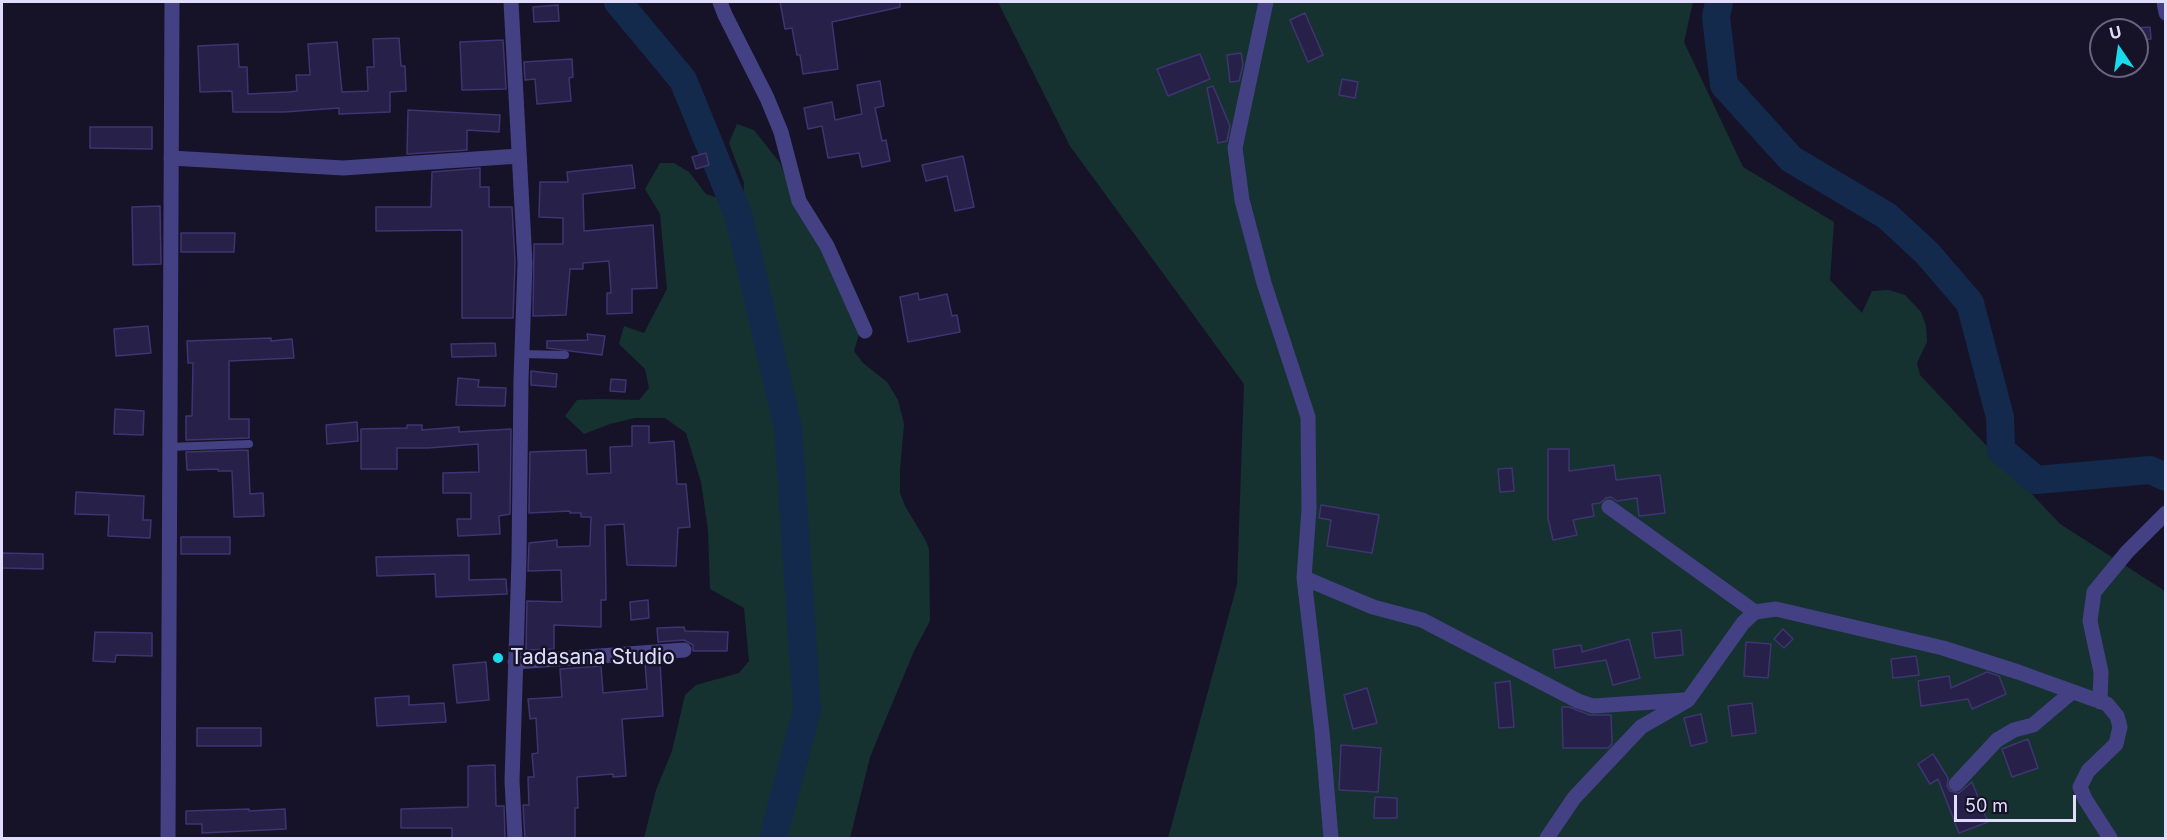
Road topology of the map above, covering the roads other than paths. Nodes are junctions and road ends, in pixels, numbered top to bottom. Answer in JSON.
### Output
{"nodes":[{"id":1,"x":172,"y":2,"type":"edge"},
{"id":2,"x":511,"y":2,"type":"edge"},
{"id":3,"x":720,"y":2,"type":"edge"},
{"id":4,"x":1266,"y":2,"type":"edge"},
{"id":5,"x":2164,"y":2,"type":"edge"},
{"id":6,"x":2166,"y":13,"type":"edge"},
{"id":7,"x":519,"y":156,"type":"junction"},
{"id":8,"x":171,"y":158,"type":"junction"},
{"id":9,"x":865,"y":331,"type":"dead end"},
{"id":10,"x":522,"y":354,"type":"junction"},
{"id":11,"x":565,"y":355,"type":"dead end"},
{"id":12,"x":249,"y":444,"type":"dead end"},
{"id":13,"x":169,"y":447,"type":"junction"},
{"id":14,"x":1609,"y":507,"type":"dead end"},
{"id":15,"x":2166,"y":513,"type":"edge"},
{"id":16,"x":1304,"y":578,"type":"junction"},
{"id":17,"x":1755,"y":612,"type":"junction"},
{"id":18,"x":684,"y":650,"type":"dead end"},
{"id":19,"x":515,"y":662,"type":"junction"},
{"id":20,"x":2072,"y":692,"type":"junction"},
{"id":21,"x":1688,"y":700,"type":"junction"},
{"id":22,"x":2100,"y":702,"type":"junction"},
{"id":23,"x":1956,"y":784,"type":"dead end"},
{"id":24,"x":168,"y":838,"type":"edge"},
{"id":25,"x":515,"y":838,"type":"edge"},
{"id":26,"x":1331,"y":838,"type":"edge"},
{"id":27,"x":1546,"y":838,"type":"edge"},
{"id":28,"x":2110,"y":838,"type":"edge"}],
"edges":[{"from":1,"to":8,"type":"street"},
{"from":2,"to":7,"type":"street"},
{"from":3,"to":9,"type":"street"},
{"from":4,"to":16,"type":"street"},
{"from":5,"to":6,"type":"street"},
{"from":7,"to":8,"type":"street"},
{"from":7,"to":10,"type":"street"},
{"from":8,"to":13,"type":"street"},
{"from":10,"to":11,"type":"lane"},
{"from":10,"to":19,"type":"street"},
{"from":12,"to":13,"type":"lane"},
{"from":13,"to":24,"type":"street"},
{"from":14,"to":17,"type":"street"},
{"from":15,"to":22,"type":"street"},
{"from":16,"to":21,"type":"street"},
{"from":16,"to":26,"type":"street"},
{"from":17,"to":20,"type":"street"},
{"from":17,"to":21,"type":"street"},
{"from":18,"to":19,"type":"street"},
{"from":19,"to":25,"type":"street"},
{"from":20,"to":22,"type":"street"},
{"from":20,"to":23,"type":"street"},
{"from":21,"to":27,"type":"street"},
{"from":22,"to":28,"type":"street"}]}
